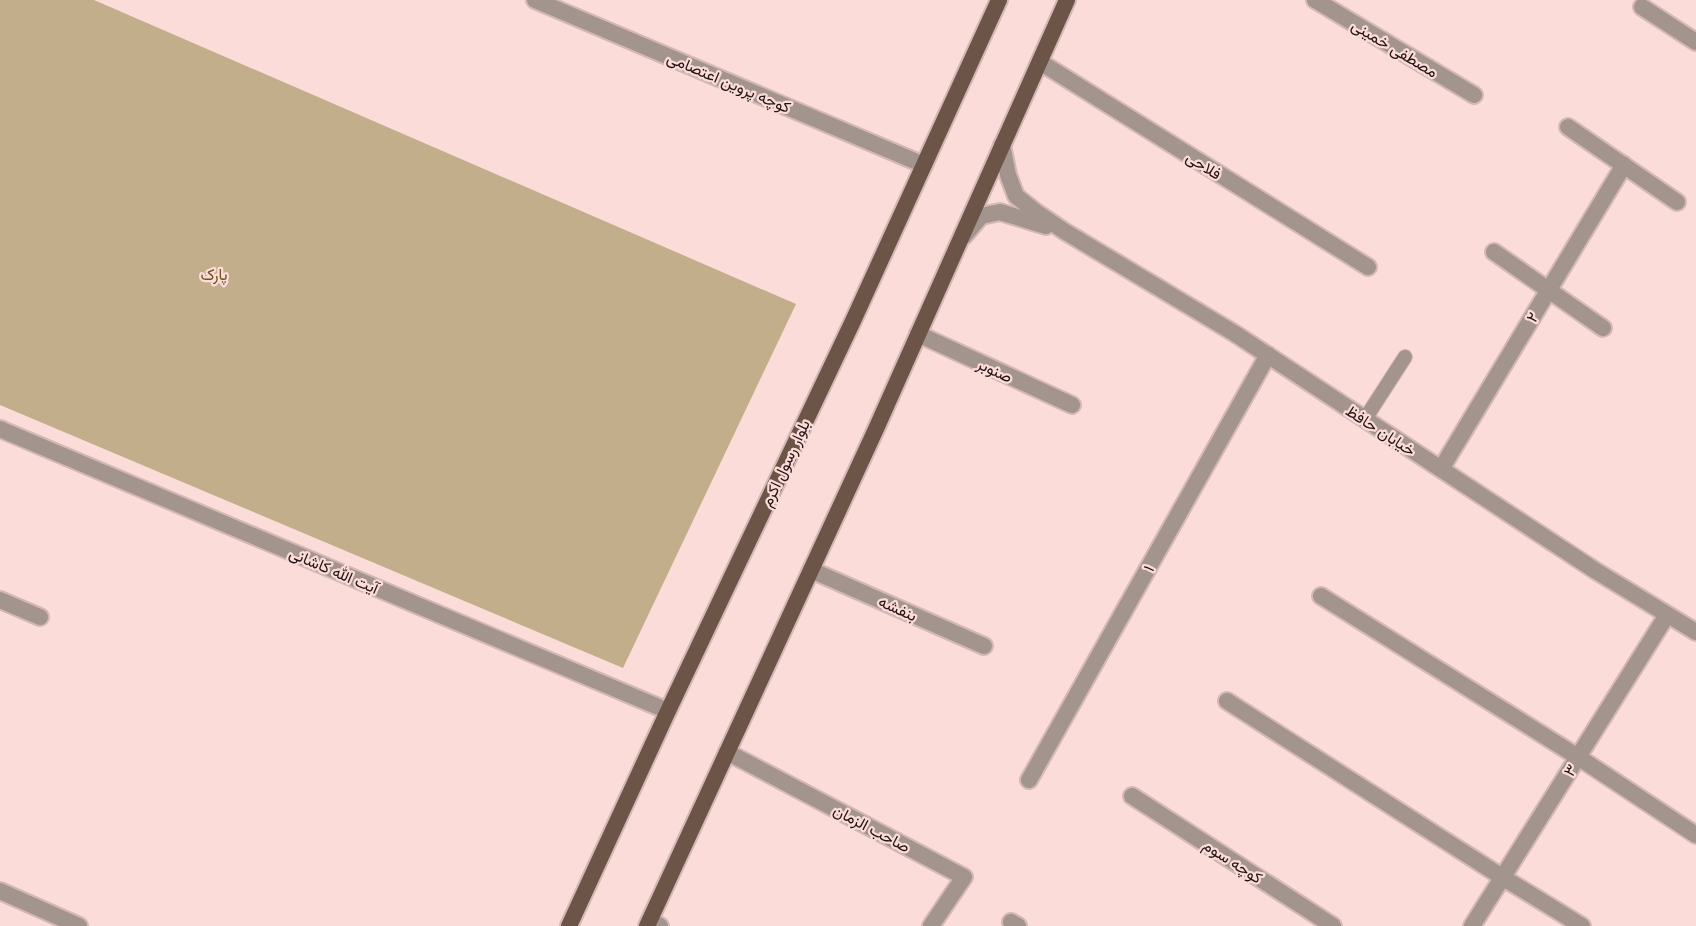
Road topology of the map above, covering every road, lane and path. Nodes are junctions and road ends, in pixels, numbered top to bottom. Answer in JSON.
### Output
{"nodes":[{"id":1,"x":535,"y":0,"type":"edge"},
{"id":2,"x":999,"y":0,"type":"edge"},
{"id":3,"x":1067,"y":0,"type":"edge"},
{"id":4,"x":1315,"y":0,"type":"edge"},
{"id":5,"x":1642,"y":7,"type":"dead end"},
{"id":6,"x":1696,"y":41,"type":"edge"},
{"id":7,"x":1040,"y":62,"type":"junction"},
{"id":8,"x":1474,"y":95,"type":"dead end"},
{"id":9,"x":1568,"y":127,"type":"dead end"},
{"id":10,"x":1002,"y":145,"type":"junction"},
{"id":11,"x":924,"y":165,"type":"junction"},
{"id":12,"x":1624,"y":165,"type":"junction"},
{"id":13,"x":1677,"y":202,"type":"dead end"},
{"id":14,"x":1065,"y":231,"type":"junction"},
{"id":15,"x":961,"y":238,"type":"junction"},
{"id":16,"x":1494,"y":252,"type":"dead end"},
{"id":17,"x":1368,"y":267,"type":"dead end"},
{"id":18,"x":1549,"y":290,"type":"junction"},
{"id":19,"x":1603,"y":328,"type":"dead end"},
{"id":20,"x":918,"y":334,"type":"junction"},
{"id":21,"x":1268,"y":355,"type":"junction"},
{"id":22,"x":1405,"y":357,"type":"dead end"},
{"id":23,"x":1072,"y":405,"type":"dead end"},
{"id":24,"x":1365,"y":419,"type":"junction"},
{"id":25,"x":0,"y":429,"type":"edge"},
{"id":26,"x":1441,"y":469,"type":"junction"},
{"id":27,"x":811,"y":570,"type":"junction"},
{"id":28,"x":1321,"y":596,"type":"dead end"},
{"id":29,"x":0,"y":600,"type":"edge"},
{"id":30,"x":1667,"y":615,"type":"junction"},
{"id":31,"x":40,"y":617,"type":"dead end"},
{"id":32,"x":1696,"y":632,"type":"edge"},
{"id":33,"x":984,"y":646,"type":"dead end"},
{"id":34,"x":1227,"y":700,"type":"dead end"},
{"id":35,"x":668,"y":711,"type":"junction"},
{"id":36,"x":728,"y":752,"type":"junction"},
{"id":37,"x":1578,"y":757,"type":"junction"},
{"id":38,"x":1029,"y":780,"type":"dead end"},
{"id":39,"x":1132,"y":796,"type":"dead end"},
{"id":40,"x":1696,"y":836,"type":"edge"},
{"id":41,"x":1502,"y":877,"type":"junction"},
{"id":42,"x":0,"y":891,"type":"edge"},
{"id":43,"x":653,"y":924,"type":"edge"},
{"id":44,"x":79,"y":926,"type":"edge"},
{"id":45,"x":569,"y":926,"type":"edge"},
{"id":46,"x":931,"y":926,"type":"edge"},
{"id":47,"x":1333,"y":926,"type":"edge"},
{"id":48,"x":1472,"y":926,"type":"edge"},
{"id":49,"x":1582,"y":926,"type":"edge"}],
"edges":[{"from":1,"to":11,"type":"street","name":"کوچه پروین اعتصامی"},
{"from":2,"to":11,"type":"main road","name":"بلوار رسول اکرم"},
{"from":3,"to":7,"type":"main road"},
{"from":4,"to":8,"type":"street","name":"مصطفی خمینی"},
{"from":5,"to":6,"type":"street"},
{"from":7,"to":10,"type":"main road"},
{"from":7,"to":17,"type":"street","name":"فلاحی"},
{"from":9,"to":12,"type":"street"},
{"from":10,"to":14,"type":"street"},
{"from":10,"to":15,"type":"main road"},
{"from":11,"to":35,"type":"main road","name":"بلوار رسول اکرم"},
{"from":12,"to":13,"type":"street"},
{"from":12,"to":18,"type":"street","name":"۲"},
{"from":14,"to":15,"type":"street"},
{"from":14,"to":21,"type":"street","name":"خیابان حافظ"},
{"from":15,"to":20,"type":"main road"},
{"from":16,"to":18,"type":"street"},
{"from":18,"to":19,"type":"street"},
{"from":18,"to":26,"type":"street","name":"۲"},
{"from":20,"to":23,"type":"street","name":"صنوبر"},
{"from":20,"to":27,"type":"main road"},
{"from":21,"to":24,"type":"street","name":"خیابان حافظ"},
{"from":21,"to":38,"type":"street","name":"۱"},
{"from":22,"to":24,"type":"lane"},
{"from":24,"to":26,"type":"street","name":"خیابان حافظ"},
{"from":25,"to":35,"type":"street","name":"آیت الله کاشانی"},
{"from":26,"to":30,"type":"street","name":"خیابان حافظ"},
{"from":27,"to":33,"type":"street","name":"بنفشه"},
{"from":27,"to":36,"type":"main road"},
{"from":28,"to":37,"type":"street"},
{"from":29,"to":31,"type":"street"},
{"from":30,"to":32,"type":"street","name":"خیابان حافظ"},
{"from":30,"to":37,"type":"street","name":"۳"},
{"from":34,"to":41,"type":"street"},
{"from":35,"to":45,"type":"main road","name":"بلوار رسول اکرم"},
{"from":36,"to":43,"type":"main road"},
{"from":36,"to":46,"type":"street","name":"صاحب الزمان"},
{"from":37,"to":40,"type":"street"},
{"from":37,"to":41,"type":"street","name":"۳"},
{"from":39,"to":47,"type":"street","name":"کوچه سوم"},
{"from":41,"to":48,"type":"street","name":"۳"},
{"from":41,"to":49,"type":"street"},
{"from":42,"to":44,"type":"street"}]}
